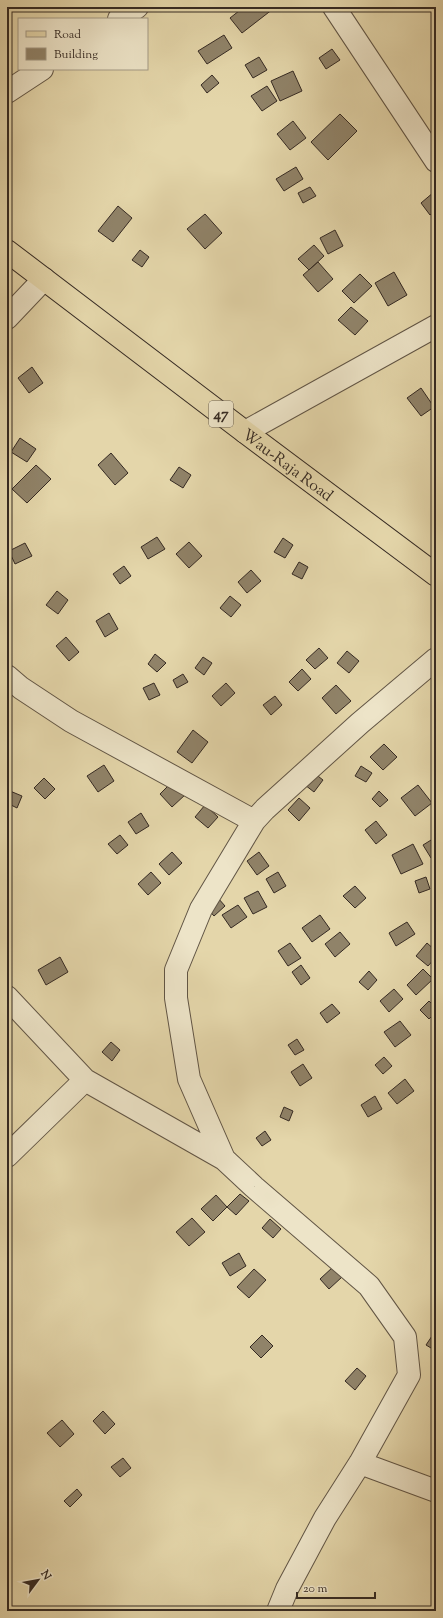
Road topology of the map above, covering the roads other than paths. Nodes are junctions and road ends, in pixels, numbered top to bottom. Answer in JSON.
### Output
{"nodes":[{"id":1,"x":137,"y":7,"type":"edge"},
{"id":2,"x":334,"y":7,"type":"edge"},
{"id":3,"x":120,"y":18,"type":"edge"},
{"id":4,"x":40,"y":70,"type":"edge"},
{"id":5,"x":7,"y":92,"type":"edge"},
{"id":6,"x":436,"y":161,"type":"edge"},
{"id":7,"x":7,"y":251,"type":"edge"},
{"id":8,"x":44,"y":279,"type":"junction"},
{"id":9,"x":7,"y":318,"type":"edge"},
{"id":10,"x":436,"y":326,"type":"edge"},
{"id":11,"x":245,"y":432,"type":"junction"},
{"id":12,"x":436,"y":575,"type":"edge"},
{"id":13,"x":436,"y":660,"type":"edge"},
{"id":14,"x":7,"y":676,"type":"edge"},
{"id":15,"x":254,"y":821,"type":"junction"},
{"id":16,"x":7,"y":997,"type":"edge"},
{"id":17,"x":86,"y":1080,"type":"junction"},
{"id":18,"x":7,"y":1156,"type":"edge"},
{"id":19,"x":224,"y":1159,"type":"junction"},
{"id":20,"x":360,"y":1463,"type":"junction"},
{"id":21,"x":436,"y":1491,"type":"edge"},
{"id":22,"x":278,"y":1611,"type":"edge"}],
"edges":[{"from":1,"to":3,"type":"street"},
{"from":2,"to":6,"type":"street"},
{"from":4,"to":5,"type":"street"},
{"from":7,"to":8,"type":"main road","name":"Wau-Raja Road","number":"47"},
{"from":8,"to":9,"type":"street"},
{"from":8,"to":11,"type":"main road","name":"Wau-Raja Road","number":"47"},
{"from":10,"to":11,"type":"street"},
{"from":11,"to":12,"type":"main road","name":"Wau-Raja Road","number":"47"},
{"from":13,"to":15,"type":"street"},
{"from":14,"to":15,"type":"street"},
{"from":15,"to":19,"type":"street"},
{"from":16,"to":17,"type":"street"},
{"from":17,"to":18,"type":"street"},
{"from":17,"to":19,"type":"street"},
{"from":19,"to":20,"type":"street"},
{"from":20,"to":21,"type":"street"},
{"from":20,"to":22,"type":"street"}]}
